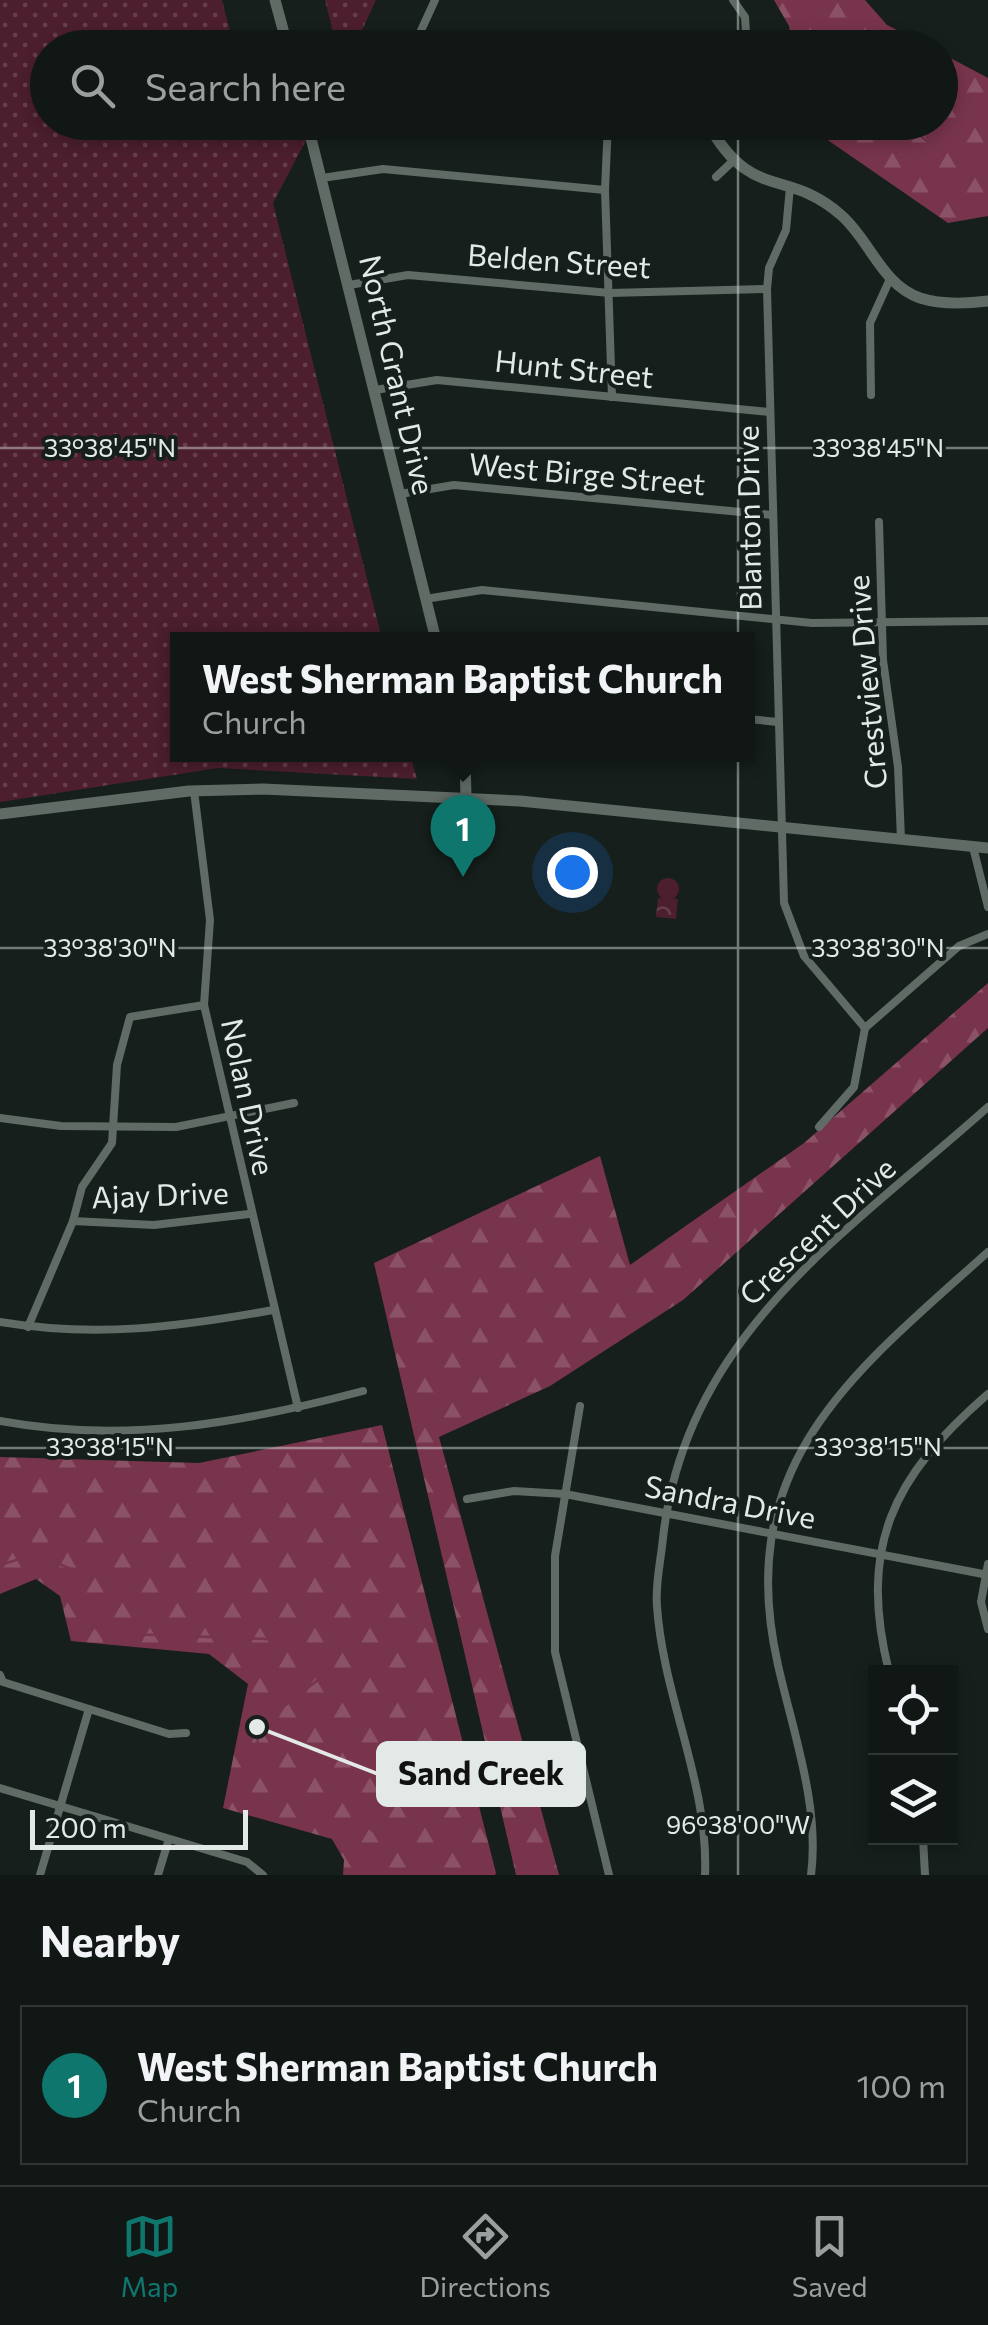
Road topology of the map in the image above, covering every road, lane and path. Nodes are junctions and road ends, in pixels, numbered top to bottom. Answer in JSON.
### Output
{"nodes":[{"id":1,"x":275,"y":0,"type":"edge"},
{"id":2,"x":435,"y":0,"type":"edge"},
{"id":3,"x":732,"y":0,"type":"edge"},
{"id":4,"x":283,"y":30,"type":"edge"},
{"id":5,"x":421,"y":30,"type":"edge"},
{"id":6,"x":746,"y":30,"type":"edge"},
{"id":7,"x":312,"y":140,"type":"edge"},
{"id":8,"x":607,"y":140,"type":"edge"},
{"id":9,"x":719,"y":140,"type":"edge"},
{"id":10,"x":733,"y":161,"type":"junction"},
{"id":11,"x":716,"y":177,"type":"dead end"},
{"id":12,"x":322,"y":178,"type":"junction"},
{"id":13,"x":790,"y":187,"type":"junction"},
{"id":14,"x":605,"y":190,"type":"junction"},
{"id":15,"x":890,"y":279,"type":"junction"},
{"id":16,"x":349,"y":285,"type":"junction"},
{"id":17,"x":768,"y":289,"type":"junction"},
{"id":18,"x":610,"y":293,"type":"junction"},
{"id":19,"x":988,"y":301,"type":"edge"},
{"id":20,"x":375,"y":390,"type":"junction"},
{"id":21,"x":871,"y":395,"type":"dead end"},
{"id":22,"x":612,"y":397,"type":"junction"},
{"id":23,"x":770,"y":412,"type":"junction"},
{"id":24,"x":398,"y":494,"type":"junction"},
{"id":25,"x":773,"y":515,"type":"junction"},
{"id":26,"x":880,"y":522,"type":"dead end"},
{"id":27,"x":424,"y":600,"type":"junction"},
{"id":28,"x":774,"y":619,"type":"junction"},
{"id":29,"x":988,"y":620,"type":"edge"},
{"id":30,"x":883,"y":623,"type":"junction"},
{"id":31,"x":434,"y":632,"type":"edge"},
{"id":32,"x":755,"y":719,"type":"edge"},
{"id":33,"x":778,"y":722,"type":"junction"},
{"id":34,"x":465,"y":762,"type":"edge"},
{"id":35,"x":194,"y":791,"type":"junction"},
{"id":36,"x":466,"y":798,"type":"junction"},
{"id":37,"x":0,"y":814,"type":"edge"},
{"id":38,"x":783,"y":826,"type":"junction"},
{"id":39,"x":901,"y":839,"type":"junction"},
{"id":40,"x":973,"y":847,"type":"junction"},
{"id":41,"x":988,"y":848,"type":"edge"},
{"id":42,"x":988,"y":907,"type":"edge"},
{"id":43,"x":988,"y":934,"type":"edge"},
{"id":44,"x":204,"y":1005,"type":"junction"},
{"id":45,"x":865,"y":1028,"type":"junction"},
{"id":46,"x":294,"y":1103,"type":"dead end"},
{"id":47,"x":988,"y":1107,"type":"edge"},
{"id":48,"x":229,"y":1116,"type":"junction"},
{"id":49,"x":0,"y":1118,"type":"edge"},
{"id":50,"x":116,"y":1126,"type":"junction"},
{"id":51,"x":819,"y":1127,"type":"dead end"},
{"id":52,"x":249,"y":1214,"type":"junction"},
{"id":53,"x":73,"y":1221,"type":"junction"},
{"id":54,"x":988,"y":1252,"type":"edge"},
{"id":55,"x":272,"y":1310,"type":"junction"},
{"id":56,"x":0,"y":1322,"type":"edge"},
{"id":57,"x":28,"y":1327,"type":"junction"},
{"id":58,"x":363,"y":1391,"type":"dead end"},
{"id":59,"x":988,"y":1394,"type":"edge"},
{"id":60,"x":580,"y":1406,"type":"dead end"},
{"id":61,"x":298,"y":1408,"type":"junction"},
{"id":62,"x":0,"y":1420,"type":"edge"},
{"id":63,"x":565,"y":1494,"type":"junction"},
{"id":64,"x":467,"y":1499,"type":"dead end"},
{"id":65,"x":666,"y":1513,"type":"junction"},
{"id":66,"x":772,"y":1534,"type":"junction"},
{"id":67,"x":879,"y":1554,"type":"junction"},
{"id":68,"x":988,"y":1564,"type":"edge"},
{"id":69,"x":984,"y":1574,"type":"junction"},
{"id":70,"x":988,"y":1629,"type":"edge"},
{"id":71,"x":888,"y":1665,"type":"edge"},
{"id":72,"x":0,"y":1675,"type":"edge"},
{"id":73,"x":89,"y":1708,"type":"junction"},
{"id":74,"x":186,"y":1732,"type":"dead end"},
{"id":75,"x":0,"y":1788,"type":"edge"},
{"id":76,"x":61,"y":1808,"type":"junction"},
{"id":77,"x":168,"y":1842,"type":"junction"},
{"id":78,"x":923,"y":1845,"type":"edge"},
{"id":79,"x":40,"y":1875,"type":"edge"},
{"id":80,"x":158,"y":1875,"type":"edge"},
{"id":81,"x":263,"y":1875,"type":"edge"},
{"id":82,"x":609,"y":1875,"type":"edge"},
{"id":83,"x":705,"y":1875,"type":"edge"},
{"id":84,"x":811,"y":1875,"type":"edge"},
{"id":85,"x":925,"y":1875,"type":"edge"}],
"edges":[{"from":1,"to":4,"type":"street"},
{"from":2,"to":5,"type":"street"},
{"from":3,"to":6,"type":"street"},
{"from":7,"to":12,"type":"street","name":"North Grant Drive"},
{"from":8,"to":14,"type":"street"},
{"from":9,"to":10,"type":"street"},
{"from":10,"to":11,"type":"street"},
{"from":10,"to":13,"type":"street"},
{"from":12,"to":14,"type":"street"},
{"from":12,"to":16,"type":"street","name":"North Grant Drive"},
{"from":13,"to":15,"type":"street"},
{"from":13,"to":17,"type":"street","name":"Blanton Drive"},
{"from":14,"to":18,"type":"street"},
{"from":15,"to":19,"type":"street"},
{"from":15,"to":21,"type":"street"},
{"from":16,"to":18,"type":"street","name":"Belden Street"},
{"from":16,"to":20,"type":"street","name":"North Grant Drive"},
{"from":17,"to":18,"type":"street","name":"Belden Street"},
{"from":17,"to":23,"type":"street","name":"Blanton Drive"},
{"from":18,"to":22,"type":"street"},
{"from":20,"to":22,"type":"street","name":"Hunt Street"},
{"from":20,"to":24,"type":"street","name":"North Grant Drive"},
{"from":22,"to":23,"type":"street","name":"Hunt Street"},
{"from":23,"to":25,"type":"street","name":"Blanton Drive"},
{"from":24,"to":25,"type":"street","name":"West Birge Street"},
{"from":24,"to":27,"type":"street","name":"North Grant Drive"},
{"from":25,"to":28,"type":"street","name":"Blanton Drive"},
{"from":26,"to":30,"type":"street","name":"Crestview Drive"},
{"from":27,"to":28,"type":"street"},
{"from":27,"to":31,"type":"street","name":"North Grant Drive"},
{"from":28,"to":30,"type":"street"},
{"from":28,"to":33,"type":"street","name":"Blanton Drive"},
{"from":29,"to":30,"type":"street"},
{"from":30,"to":39,"type":"street","name":"Crestview Drive"},
{"from":32,"to":33,"type":"street"},
{"from":33,"to":38,"type":"street","name":"Blanton Drive"},
{"from":34,"to":36,"type":"street"},
{"from":35,"to":36,"type":"street"},
{"from":35,"to":37,"type":"street"},
{"from":35,"to":44,"type":"street","name":"Nolan Drive"},
{"from":36,"to":38,"type":"street"},
{"from":38,"to":39,"type":"street"},
{"from":38,"to":45,"type":"street","name":"Blanton Drive"},
{"from":39,"to":40,"type":"street"},
{"from":40,"to":41,"type":"street"},
{"from":40,"to":42,"type":"street"},
{"from":43,"to":45,"type":"street"},
{"from":44,"to":48,"type":"street","name":"Nolan Drive"},
{"from":44,"to":50,"type":"street"},
{"from":45,"to":51,"type":"street"},
{"from":46,"to":48,"type":"street"},
{"from":47,"to":65,"type":"street","name":"Crescent Drive"},
{"from":48,"to":50,"type":"street"},
{"from":48,"to":52,"type":"street","name":"Nolan Drive"},
{"from":49,"to":50,"type":"street"},
{"from":50,"to":53,"type":"street"},
{"from":52,"to":53,"type":"street","name":"Ajay Drive"},
{"from":52,"to":55,"type":"street","name":"Nolan Drive"},
{"from":53,"to":57,"type":"street"},
{"from":54,"to":66,"type":"street"},
{"from":55,"to":57,"type":"street"},
{"from":55,"to":61,"type":"street","name":"Nolan Drive"},
{"from":56,"to":57,"type":"street"},
{"from":58,"to":61,"type":"street"},
{"from":59,"to":67,"type":"street"},
{"from":60,"to":63,"type":"street"},
{"from":61,"to":62,"type":"street"},
{"from":63,"to":64,"type":"street","name":"Sandra Drive"},
{"from":63,"to":65,"type":"street","name":"Sandra Drive"},
{"from":63,"to":82,"type":"street"},
{"from":65,"to":66,"type":"street","name":"Sandra Drive"},
{"from":65,"to":83,"type":"street","name":"Crescent Drive"},
{"from":66,"to":67,"type":"street","name":"Sandra Drive"},
{"from":66,"to":84,"type":"street"},
{"from":67,"to":69,"type":"street","name":"Sandra Drive"},
{"from":67,"to":71,"type":"street"},
{"from":68,"to":69,"type":"street"},
{"from":69,"to":70,"type":"street"},
{"from":72,"to":73,"type":"street"},
{"from":73,"to":74,"type":"street"},
{"from":73,"to":76,"type":"street"},
{"from":75,"to":76,"type":"street"},
{"from":76,"to":77,"type":"street"},
{"from":76,"to":79,"type":"street"},
{"from":77,"to":80,"type":"street"},
{"from":77,"to":81,"type":"street"},
{"from":78,"to":85,"type":"street"}]}
